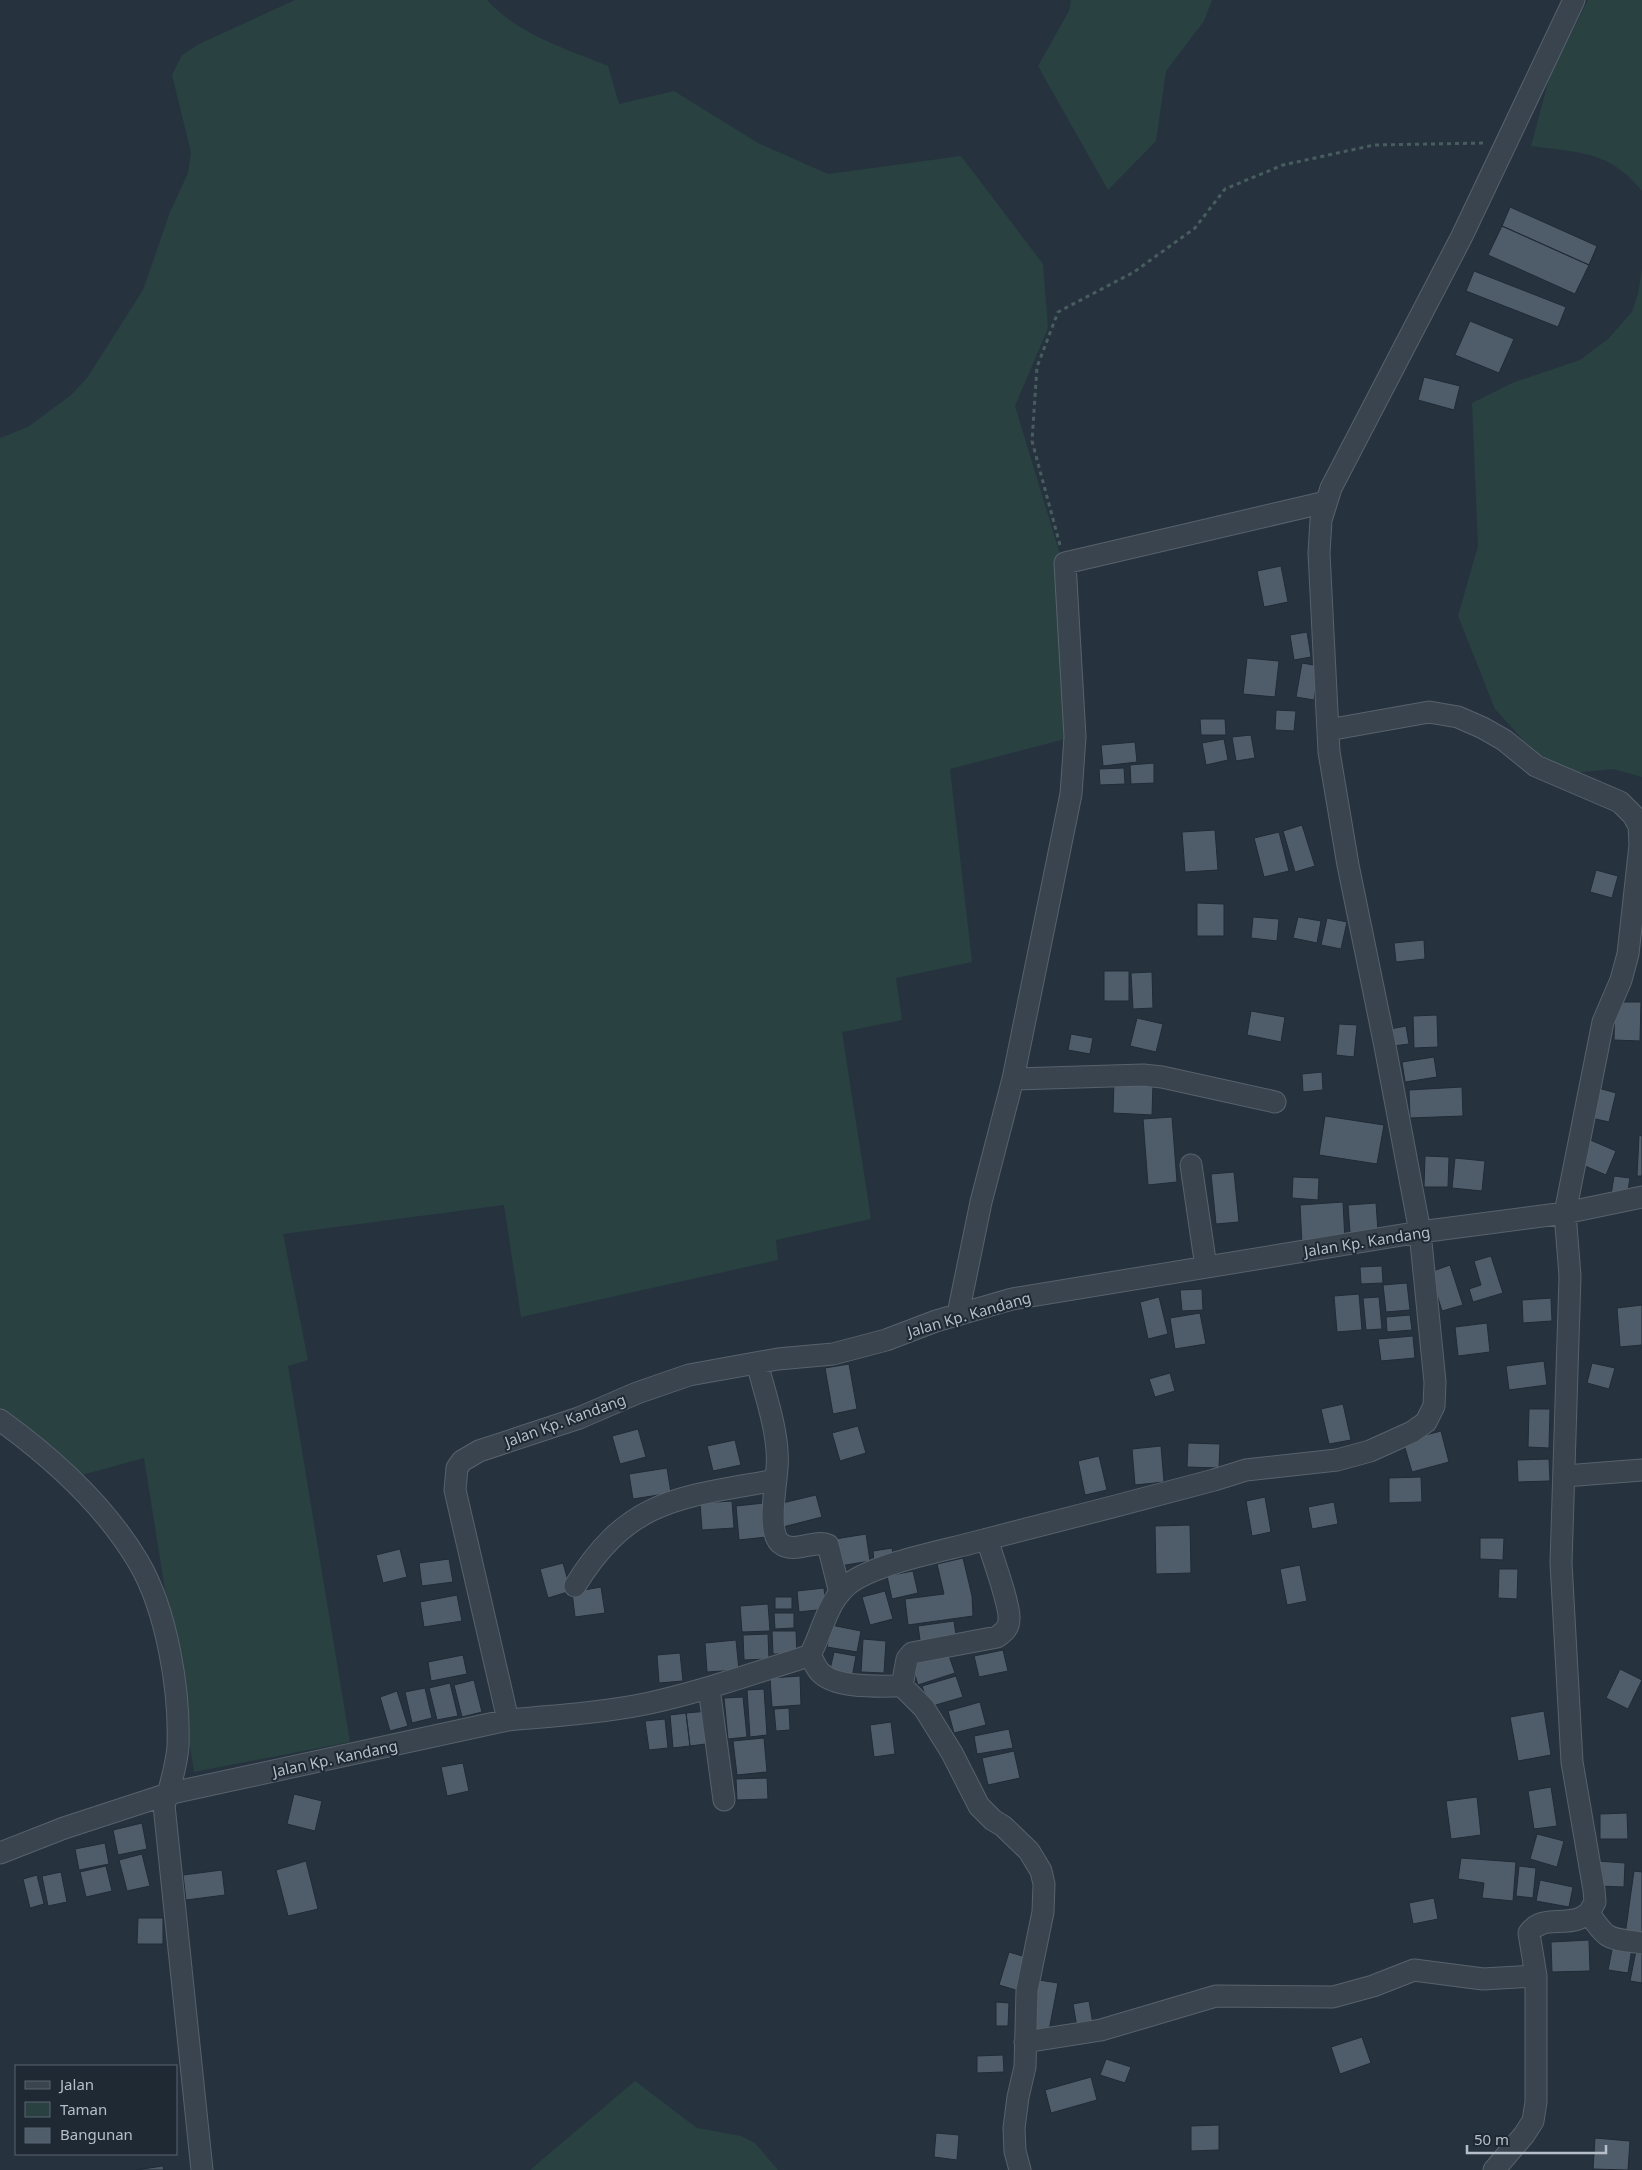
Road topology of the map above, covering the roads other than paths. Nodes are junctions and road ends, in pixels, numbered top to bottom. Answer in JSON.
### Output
{"nodes":[{"id":1,"x":1574,"y":0,"type":"edge"},
{"id":2,"x":1326,"y":502,"type":"junction"},
{"id":3,"x":1328,"y":730,"type":"junction"},
{"id":4,"x":1013,"y":1079,"type":"junction"},
{"id":5,"x":1275,"y":1102,"type":"dead end"},
{"id":6,"x":1191,"y":1165,"type":"dead end"},
{"id":7,"x":1642,"y":1197,"type":"edge"},
{"id":8,"x":1565,"y":1213,"type":"junction"},
{"id":9,"x":1420,"y":1232,"type":"junction"},
{"id":10,"x":1206,"y":1268,"type":"junction"},
{"id":11,"x":958,"y":1314,"type":"junction"},
{"id":12,"x":758,"y":1362,"type":"junction"},
{"id":13,"x":0,"y":1420,"type":"edge"},
{"id":14,"x":1642,"y":1470,"type":"edge"},
{"id":15,"x":1565,"y":1476,"type":"junction"},
{"id":16,"x":776,"y":1480,"type":"junction"},
{"id":17,"x":987,"y":1540,"type":"junction"},
{"id":18,"x":575,"y":1586,"type":"dead end"},
{"id":19,"x":840,"y":1592,"type":"junction"},
{"id":20,"x":810,"y":1655,"type":"junction"},
{"id":21,"x":902,"y":1686,"type":"junction"},
{"id":22,"x":709,"y":1688,"type":"junction"},
{"id":23,"x":508,"y":1720,"type":"junction"},
{"id":24,"x":168,"y":1794,"type":"junction"},
{"id":25,"x":724,"y":1800,"type":"dead end"},
{"id":26,"x":0,"y":1853,"type":"edge"},
{"id":27,"x":1589,"y":1913,"type":"junction"},
{"id":28,"x":1642,"y":1943,"type":"edge"},
{"id":29,"x":1536,"y":1976,"type":"junction"},
{"id":30,"x":1025,"y":2042,"type":"junction"},
{"id":31,"x":202,"y":2170,"type":"edge"},
{"id":32,"x":1020,"y":2170,"type":"edge"},
{"id":33,"x":1494,"y":2170,"type":"edge"}],
"edges":[{"from":1,"to":2,"type":"street"},
{"from":2,"to":3,"type":"street"},
{"from":2,"to":4,"type":"street"},
{"from":3,"to":8,"type":"street"},
{"from":3,"to":9,"type":"street"},
{"from":4,"to":5,"type":"street"},
{"from":4,"to":11,"type":"street"},
{"from":6,"to":10,"type":"street"},
{"from":7,"to":8,"type":"street","name":"Jalan Kp. Kandang"},
{"from":8,"to":9,"type":"street","name":"Jalan Kp. Kandang"},
{"from":8,"to":15,"type":"street"},
{"from":9,"to":10,"type":"street","name":"Jalan Kp. Kandang"},
{"from":9,"to":17,"type":"street"},
{"from":10,"to":11,"type":"street","name":"Jalan Kp. Kandang"},
{"from":11,"to":12,"type":"street","name":"Jalan Kp. Kandang"},
{"from":12,"to":16,"type":"street"},
{"from":12,"to":23,"type":"street","name":"Jalan Kp. Kandang"},
{"from":13,"to":24,"type":"street"},
{"from":14,"to":15,"type":"street"},
{"from":15,"to":27,"type":"street"},
{"from":16,"to":18,"type":"street"},
{"from":16,"to":19,"type":"street"},
{"from":17,"to":19,"type":"street"},
{"from":17,"to":21,"type":"street"},
{"from":19,"to":20,"type":"street"},
{"from":20,"to":21,"type":"street"},
{"from":20,"to":22,"type":"street"},
{"from":21,"to":30,"type":"street"},
{"from":22,"to":23,"type":"street"},
{"from":22,"to":25,"type":"street"},
{"from":23,"to":24,"type":"street","name":"Jalan Kp. Kandang"},
{"from":24,"to":26,"type":"street","name":"Jalan Kp. Kandang"},
{"from":24,"to":31,"type":"street"},
{"from":27,"to":28,"type":"street"},
{"from":27,"to":29,"type":"street"},
{"from":29,"to":30,"type":"street"},
{"from":29,"to":33,"type":"street"},
{"from":30,"to":32,"type":"street"}]}
